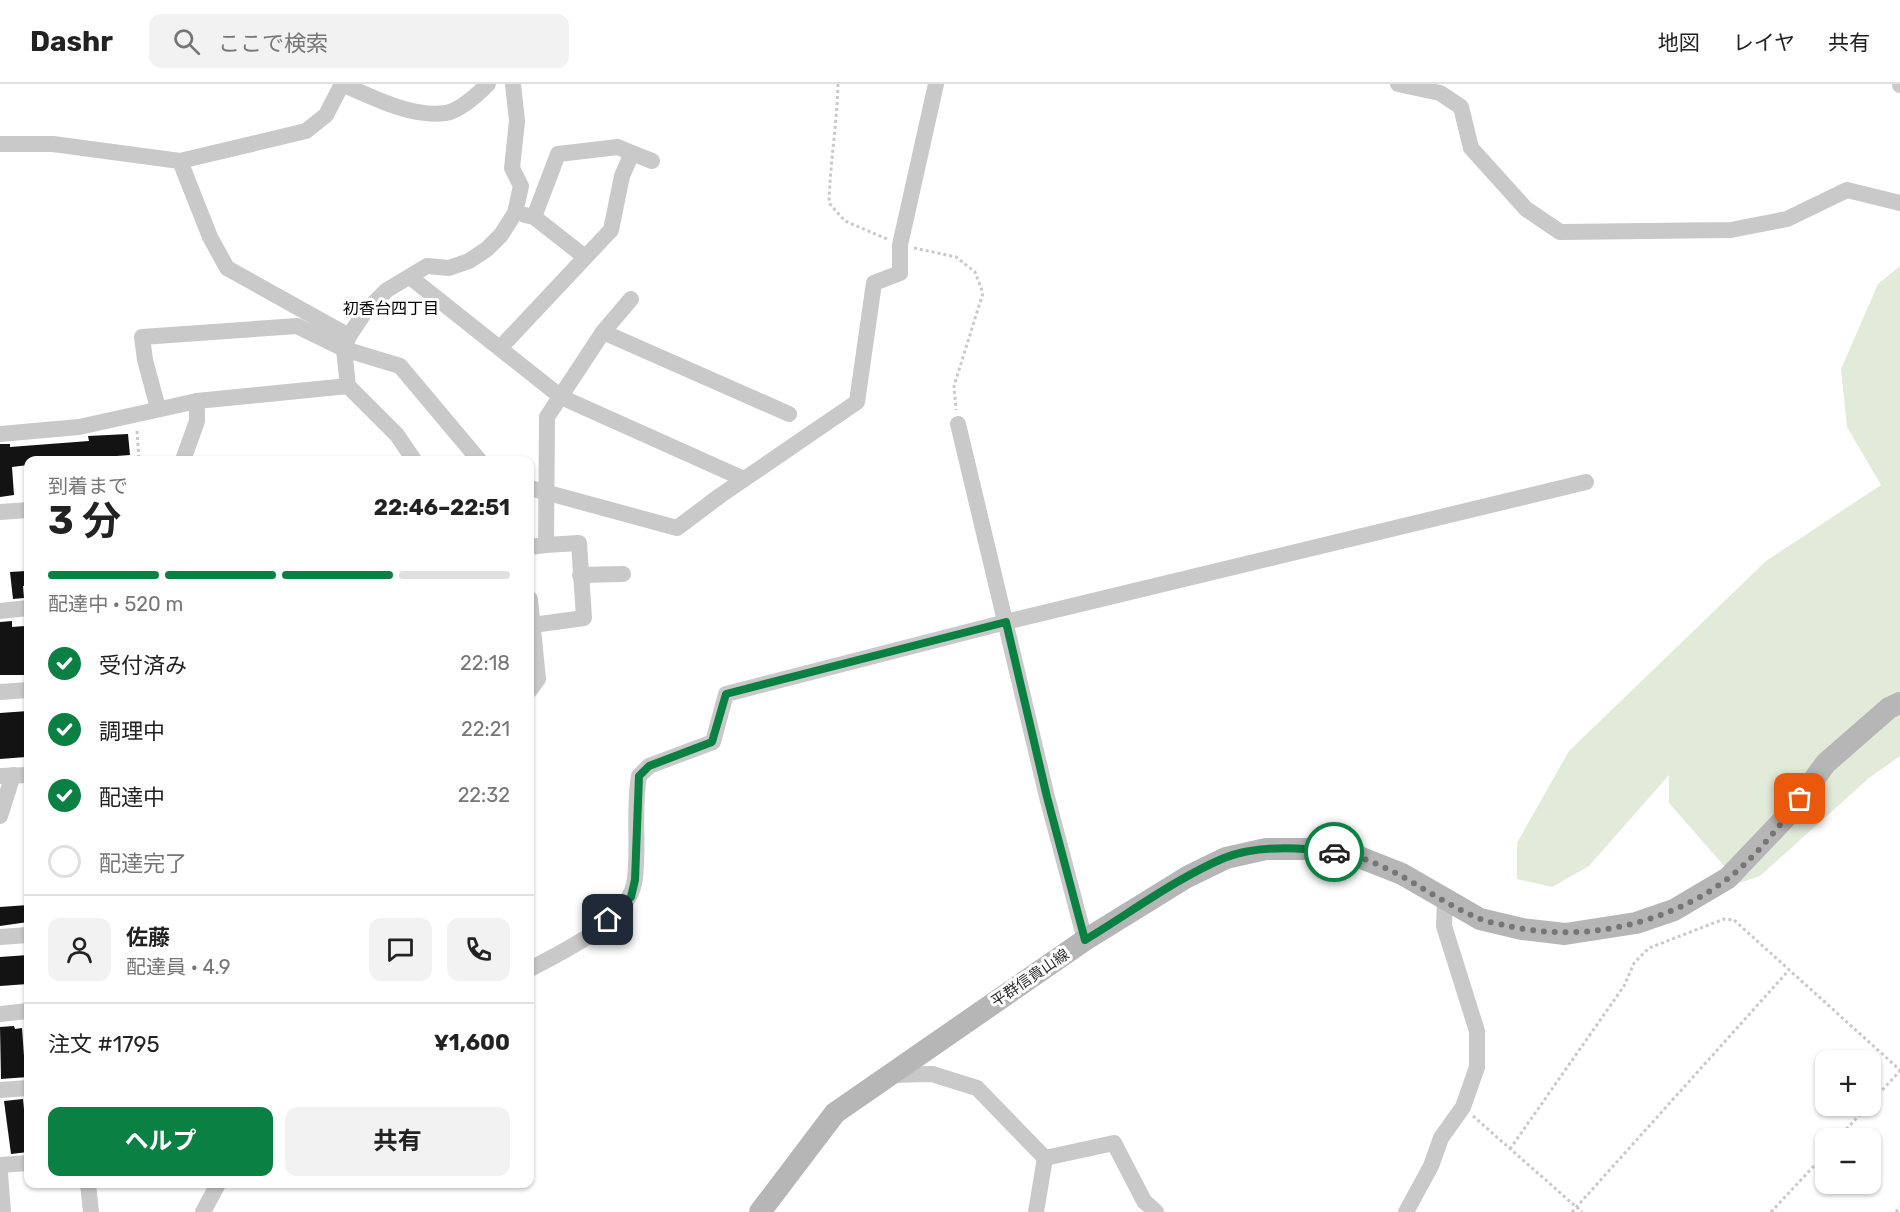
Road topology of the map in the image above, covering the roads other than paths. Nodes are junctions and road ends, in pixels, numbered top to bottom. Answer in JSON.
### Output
{"nodes":[{"id":1,"x":342,"y":84,"type":"edge"},
{"id":2,"x":488,"y":84,"type":"edge"},
{"id":3,"x":513,"y":84,"type":"edge"},
{"id":4,"x":936,"y":84,"type":"edge"},
{"id":5,"x":1398,"y":84,"type":"edge"},
{"id":6,"x":0,"y":144,"type":"edge"},
{"id":7,"x":632,"y":153,"type":"junction"},
{"id":8,"x":180,"y":161,"type":"junction"},
{"id":9,"x":652,"y":161,"type":"dead end"},
{"id":10,"x":1900,"y":203,"type":"edge"},
{"id":11,"x":515,"y":213,"type":"junction"},
{"id":12,"x":534,"y":217,"type":"junction"},
{"id":13,"x":585,"y":257,"type":"junction"},
{"id":14,"x":410,"y":277,"type":"junction"},
{"id":15,"x":631,"y":299,"type":"dead end"},
{"id":16,"x":603,"y":332,"type":"junction"},
{"id":17,"x":346,"y":342,"type":"junction"},
{"id":18,"x":501,"y":347,"type":"junction"},
{"id":19,"x":348,"y":386,"type":"junction"},
{"id":20,"x":561,"y":397,"type":"junction"},
{"id":21,"x":197,"y":401,"type":"junction"},
{"id":22,"x":158,"y":408,"type":"junction"},
{"id":23,"x":789,"y":414,"type":"dead end"},
{"id":24,"x":958,"y":424,"type":"road end"},
{"id":25,"x":0,"y":434,"type":"edge"},
{"id":26,"x":184,"y":456,"type":"edge"},
{"id":27,"x":411,"y":456,"type":"edge"},
{"id":28,"x":476,"y":456,"type":"edge"},
{"id":29,"x":744,"y":479,"type":"junction"},
{"id":30,"x":1586,"y":482,"type":"dead end"},
{"id":31,"x":537,"y":489,"type":"edge"},
{"id":32,"x":24,"y":510,"type":"edge"},
{"id":33,"x":0,"y":512,"type":"edge"},
{"id":34,"x":538,"y":546,"type":"edge"},
{"id":35,"x":623,"y":574,"type":"dead end"},
{"id":36,"x":580,"y":575,"type":"junction"},
{"id":37,"x":24,"y":608,"type":"edge"},
{"id":38,"x":0,"y":611,"type":"edge"},
{"id":39,"x":1006,"y":622,"type":"junction"},
{"id":40,"x":534,"y":625,"type":"edge"},
{"id":41,"x":534,"y":636,"type":"edge"},
{"id":42,"x":534,"y":684,"type":"edge"},
{"id":43,"x":24,"y":690,"type":"edge"},
{"id":44,"x":0,"y":692,"type":"edge"},
{"id":45,"x":1900,"y":703,"type":"edge"},
{"id":46,"x":14,"y":776,"type":"edge"},
{"id":47,"x":0,"y":816,"type":"edge"},
{"id":48,"x":1445,"y":902,"type":"junction"},
{"id":49,"x":24,"y":935,"type":"edge"},
{"id":50,"x":0,"y":937,"type":"edge"},
{"id":51,"x":1085,"y":940,"type":"junction"},
{"id":52,"x":534,"y":967,"type":"edge"},
{"id":53,"x":24,"y":1011,"type":"edge"},
{"id":54,"x":0,"y":1014,"type":"edge"},
{"id":55,"x":888,"y":1075,"type":"junction"},
{"id":56,"x":24,"y":1088,"type":"edge"},
{"id":57,"x":0,"y":1090,"type":"edge"},
{"id":58,"x":1045,"y":1158,"type":"junction"},
{"id":59,"x":24,"y":1163,"type":"edge"},
{"id":60,"x":0,"y":1165,"type":"edge"},
{"id":61,"x":0,"y":1173,"type":"edge"},
{"id":62,"x":88,"y":1188,"type":"edge"},
{"id":63,"x":216,"y":1188,"type":"edge"},
{"id":64,"x":3,"y":1212,"type":"edge"},
{"id":65,"x":91,"y":1212,"type":"edge"},
{"id":66,"x":203,"y":1212,"type":"edge"},
{"id":67,"x":760,"y":1212,"type":"edge"},
{"id":68,"x":1036,"y":1212,"type":"edge"},
{"id":69,"x":1156,"y":1212,"type":"edge"},
{"id":70,"x":1406,"y":1212,"type":"edge"}],
"edges":[{"from":1,"to":2,"type":"street"},
{"from":1,"to":8,"type":"street"},
{"from":3,"to":11,"type":"street"},
{"from":4,"to":29,"type":"street"},
{"from":5,"to":10,"type":"street"},
{"from":6,"to":8,"type":"street"},
{"from":7,"to":9,"type":"street"},
{"from":7,"to":12,"type":"street"},
{"from":7,"to":13,"type":"street"},
{"from":8,"to":17,"type":"street"},
{"from":11,"to":12,"type":"street"},
{"from":11,"to":14,"type":"street"},
{"from":12,"to":13,"type":"street"},
{"from":13,"to":18,"type":"street"},
{"from":14,"to":17,"type":"street"},
{"from":14,"to":18,"type":"street"},
{"from":15,"to":16,"type":"street"},
{"from":16,"to":20,"type":"street"},
{"from":16,"to":23,"type":"street"},
{"from":17,"to":19,"type":"street"},
{"from":17,"to":22,"type":"street"},
{"from":17,"to":28,"type":"street"},
{"from":18,"to":20,"type":"street"},
{"from":19,"to":21,"type":"street"},
{"from":19,"to":27,"type":"street"},
{"from":20,"to":29,"type":"street"},
{"from":20,"to":31,"type":"street"},
{"from":21,"to":22,"type":"street"},
{"from":21,"to":26,"type":"street"},
{"from":22,"to":25,"type":"street"},
{"from":24,"to":39,"type":"street"},
{"from":29,"to":31,"type":"street"},
{"from":30,"to":39,"type":"street"},
{"from":31,"to":34,"type":"street"},
{"from":32,"to":33,"type":"street"},
{"from":34,"to":36,"type":"street"},
{"from":35,"to":36,"type":"street"},
{"from":36,"to":40,"type":"street"},
{"from":37,"to":38,"type":"street"},
{"from":39,"to":51,"type":"street"},
{"from":39,"to":52,"type":"street"},
{"from":41,"to":42,"type":"street"},
{"from":43,"to":44,"type":"street"},
{"from":45,"to":48,"type":"main road","name":"平群信貴山線"},
{"from":46,"to":47,"type":"street"},
{"from":48,"to":51,"type":"main road","name":"平群信貴山線"},
{"from":48,"to":70,"type":"street"},
{"from":49,"to":50,"type":"street"},
{"from":51,"to":55,"type":"main road","name":"平群信貴山線"},
{"from":53,"to":54,"type":"street"},
{"from":55,"to":58,"type":"street"},
{"from":55,"to":67,"type":"main road","name":"平群信貴山線"},
{"from":56,"to":57,"type":"street"},
{"from":58,"to":68,"type":"street"},
{"from":58,"to":69,"type":"street"},
{"from":59,"to":60,"type":"street"},
{"from":61,"to":64,"type":"street"},
{"from":62,"to":65,"type":"street"},
{"from":63,"to":66,"type":"street"}]}
